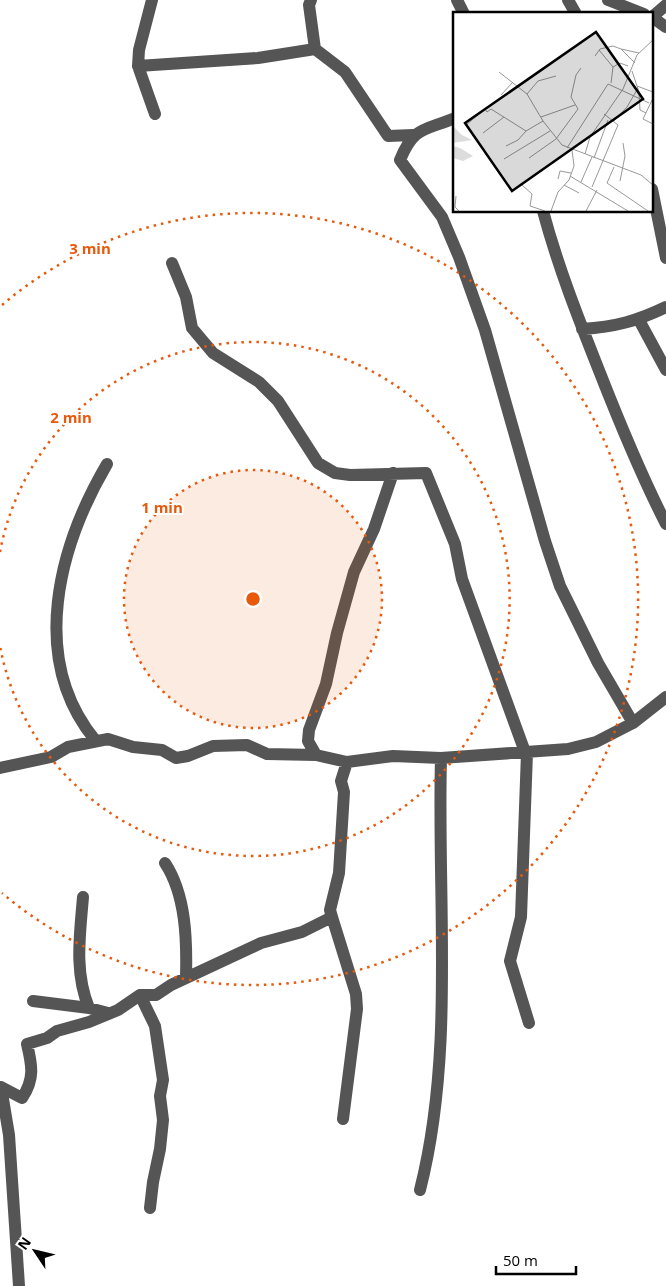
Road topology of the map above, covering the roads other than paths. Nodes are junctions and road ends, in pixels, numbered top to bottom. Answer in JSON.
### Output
{"nodes":[{"id":1,"x":152,"y":0,"type":"edge"},
{"id":2,"x":311,"y":0,"type":"edge"},
{"id":3,"x":457,"y":0,"type":"edge"},
{"id":4,"x":568,"y":0,"type":"edge"},
{"id":5,"x":608,"y":0,"type":"edge"},
{"id":6,"x":666,"y":5,"type":"edge"},
{"id":7,"x":463,"y":12,"type":"edge"},
{"id":8,"x":575,"y":12,"type":"edge"},
{"id":9,"x":639,"y":12,"type":"edge"},
{"id":10,"x":654,"y":15,"type":"edge"},
{"id":11,"x":654,"y":18,"type":"edge"},
{"id":12,"x":666,"y":27,"type":"edge"},
{"id":13,"x":315,"y":49,"type":"junction"},
{"id":14,"x":138,"y":66,"type":"junction"},
{"id":15,"x":155,"y":114,"type":"dead end"},
{"id":16,"x":453,"y":119,"type":"edge"},
{"id":17,"x":413,"y":135,"type":"junction"},
{"id":18,"x":654,"y":199,"type":"edge"},
{"id":19,"x":543,"y":212,"type":"edge"},
{"id":20,"x":666,"y":258,"type":"edge"},
{"id":21,"x":172,"y":263,"type":"dead end"},
{"id":22,"x":666,"y":307,"type":"edge"},
{"id":23,"x":639,"y":320,"type":"junction"},
{"id":24,"x":582,"y":329,"type":"junction"},
{"id":25,"x":666,"y":370,"type":"edge"},
{"id":26,"x":107,"y":464,"type":"dead end"},
{"id":27,"x":393,"y":473,"type":"junction"},
{"id":28,"x":666,"y":524,"type":"edge"},
{"id":29,"x":665,"y":698,"type":"edge"},
{"id":30,"x":633,"y":723,"type":"junction"},
{"id":31,"x":95,"y":740,"type":"junction"},
{"id":32,"x":526,"y":753,"type":"junction"},
{"id":33,"x":316,"y":755,"type":"junction"},
{"id":34,"x":441,"y":758,"type":"junction"},
{"id":35,"x":347,"y":762,"type":"junction"},
{"id":36,"x":0,"y":768,"type":"edge"},
{"id":37,"x":165,"y":863,"type":"dead end"},
{"id":38,"x":83,"y":897,"type":"dead end"},
{"id":39,"x":332,"y":917,"type":"junction"},
{"id":40,"x":186,"y":977,"type":"junction"},
{"id":41,"x":140,"y":995,"type":"junction"},
{"id":42,"x":33,"y":1001,"type":"dead end"},
{"id":43,"x":89,"y":1008,"type":"junction"},
{"id":44,"x":108,"y":1013,"type":"junction"},
{"id":45,"x":529,"y":1023,"type":"dead end"},
{"id":46,"x":343,"y":1119,"type":"dead end"},
{"id":47,"x":420,"y":1190,"type":"dead end"},
{"id":48,"x":150,"y":1208,"type":"dead end"},
{"id":49,"x":19,"y":1286,"type":"edge"}],
"edges":[{"from":1,"to":14,"type":"street"},
{"from":2,"to":13,"type":"street"},
{"from":3,"to":7,"type":"street"},
{"from":4,"to":8,"type":"street"},
{"from":5,"to":9,"type":"street"},
{"from":6,"to":10,"type":"street"},
{"from":11,"to":12,"type":"street"},
{"from":13,"to":14,"type":"street"},
{"from":13,"to":17,"type":"street"},
{"from":14,"to":15,"type":"street"},
{"from":16,"to":17,"type":"street"},
{"from":17,"to":30,"type":"street"},
{"from":18,"to":20,"type":"street"},
{"from":19,"to":24,"type":"street"},
{"from":21,"to":27,"type":"street"},
{"from":22,"to":23,"type":"street"},
{"from":23,"to":24,"type":"street"},
{"from":23,"to":25,"type":"street"},
{"from":24,"to":28,"type":"street"},
{"from":26,"to":31,"type":"street"},
{"from":27,"to":32,"type":"street"},
{"from":27,"to":33,"type":"street"},
{"from":29,"to":30,"type":"street"},
{"from":30,"to":32,"type":"street"},
{"from":31,"to":33,"type":"street"},
{"from":31,"to":36,"type":"street"},
{"from":32,"to":34,"type":"street"},
{"from":32,"to":45,"type":"street"},
{"from":33,"to":35,"type":"street"},
{"from":34,"to":35,"type":"street"},
{"from":34,"to":47,"type":"street"},
{"from":35,"to":39,"type":"street"},
{"from":37,"to":40,"type":"street"},
{"from":38,"to":43,"type":"street"},
{"from":39,"to":40,"type":"street"},
{"from":39,"to":46,"type":"street"},
{"from":40,"to":41,"type":"street"},
{"from":41,"to":44,"type":"street"},
{"from":41,"to":48,"type":"street"},
{"from":42,"to":43,"type":"street"},
{"from":43,"to":44,"type":"street"},
{"from":44,"to":49,"type":"street"}]}
